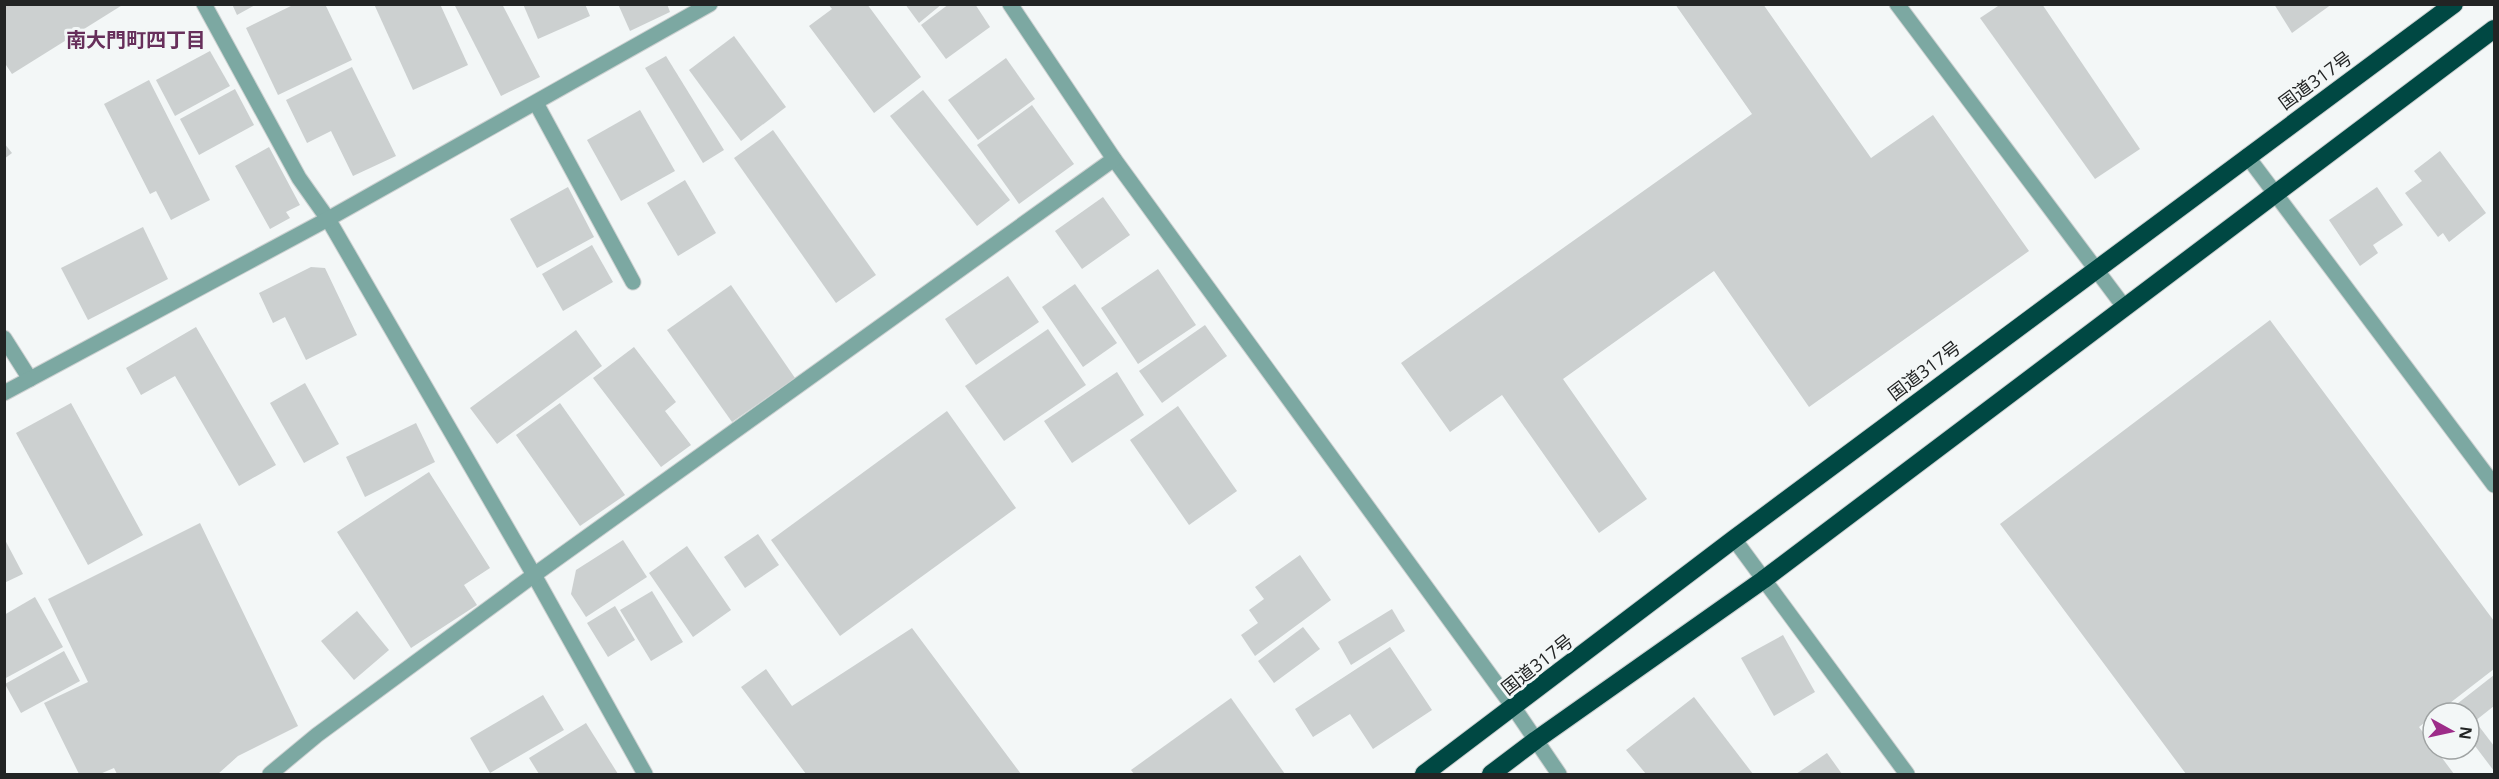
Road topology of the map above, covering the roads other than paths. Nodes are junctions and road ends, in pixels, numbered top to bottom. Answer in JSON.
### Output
{"nodes":[{"id":1,"x":204,"y":4,"type":"edge"},
{"id":2,"x":710,"y":4,"type":"edge"},
{"id":3,"x":1010,"y":4,"type":"edge"},
{"id":4,"x":1896,"y":4,"type":"edge"},
{"id":5,"x":2454,"y":4,"type":"edge"},
{"id":6,"x":2494,"y":29,"type":"edge"},
{"id":7,"x":536,"y":103,"type":"junction"},
{"id":8,"x":2247,"y":156,"type":"junction"},
{"id":9,"x":1114,"y":159,"type":"junction"},
{"id":10,"x":2274,"y":193,"type":"junction"},
{"id":11,"x":328,"y":219,"type":"junction"},
{"id":12,"x":2095,"y":269,"type":"junction"},
{"id":13,"x":633,"y":282,"type":"dead end"},
{"id":14,"x":2125,"y":308,"type":"junction"},
{"id":15,"x":4,"y":338,"type":"edge"},
{"id":16,"x":30,"y":379,"type":"junction"},
{"id":17,"x":4,"y":393,"type":"edge"},
{"id":18,"x":2494,"y":485,"type":"edge"},
{"id":19,"x":1734,"y":538,"type":"junction"},
{"id":20,"x":534,"y":575,"type":"junction"},
{"id":21,"x":1763,"y":580,"type":"junction"},
{"id":22,"x":1514,"y":708,"type":"junction"},
{"id":23,"x":1536,"y":740,"type":"junction"},
{"id":24,"x":270,"y":774,"type":"edge"},
{"id":25,"x":645,"y":774,"type":"edge"},
{"id":26,"x":1424,"y":774,"type":"edge"},
{"id":27,"x":1491,"y":774,"type":"edge"},
{"id":28,"x":1559,"y":774,"type":"edge"},
{"id":29,"x":1907,"y":774,"type":"edge"}],
"edges":[{"from":1,"to":11,"type":"street"},
{"from":2,"to":7,"type":"street"},
{"from":3,"to":9,"type":"street"},
{"from":4,"to":12,"type":"street"},
{"from":5,"to":8,"type":"highway","name":"国道317号"},
{"from":6,"to":10,"type":"highway"},
{"from":7,"to":11,"type":"street"},
{"from":7,"to":13,"type":"street"},
{"from":8,"to":10,"type":"street"},
{"from":8,"to":12,"type":"highway","name":"国道317号"},
{"from":9,"to":20,"type":"street"},
{"from":9,"to":22,"type":"street"},
{"from":10,"to":14,"type":"highway"},
{"from":10,"to":18,"type":"street"},
{"from":11,"to":16,"type":"street"},
{"from":11,"to":20,"type":"street"},
{"from":12,"to":14,"type":"street"},
{"from":12,"to":19,"type":"highway","name":"国道317号"},
{"from":14,"to":21,"type":"highway"},
{"from":15,"to":16,"type":"street"},
{"from":16,"to":17,"type":"street"},
{"from":19,"to":21,"type":"street"},
{"from":19,"to":22,"type":"highway","name":"国道317号"},
{"from":20,"to":24,"type":"street"},
{"from":20,"to":25,"type":"street"},
{"from":21,"to":23,"type":"highway"},
{"from":21,"to":29,"type":"street"},
{"from":22,"to":23,"type":"street"},
{"from":22,"to":26,"type":"highway","name":"国道317号"},
{"from":23,"to":27,"type":"highway"},
{"from":23,"to":28,"type":"street"}]}
